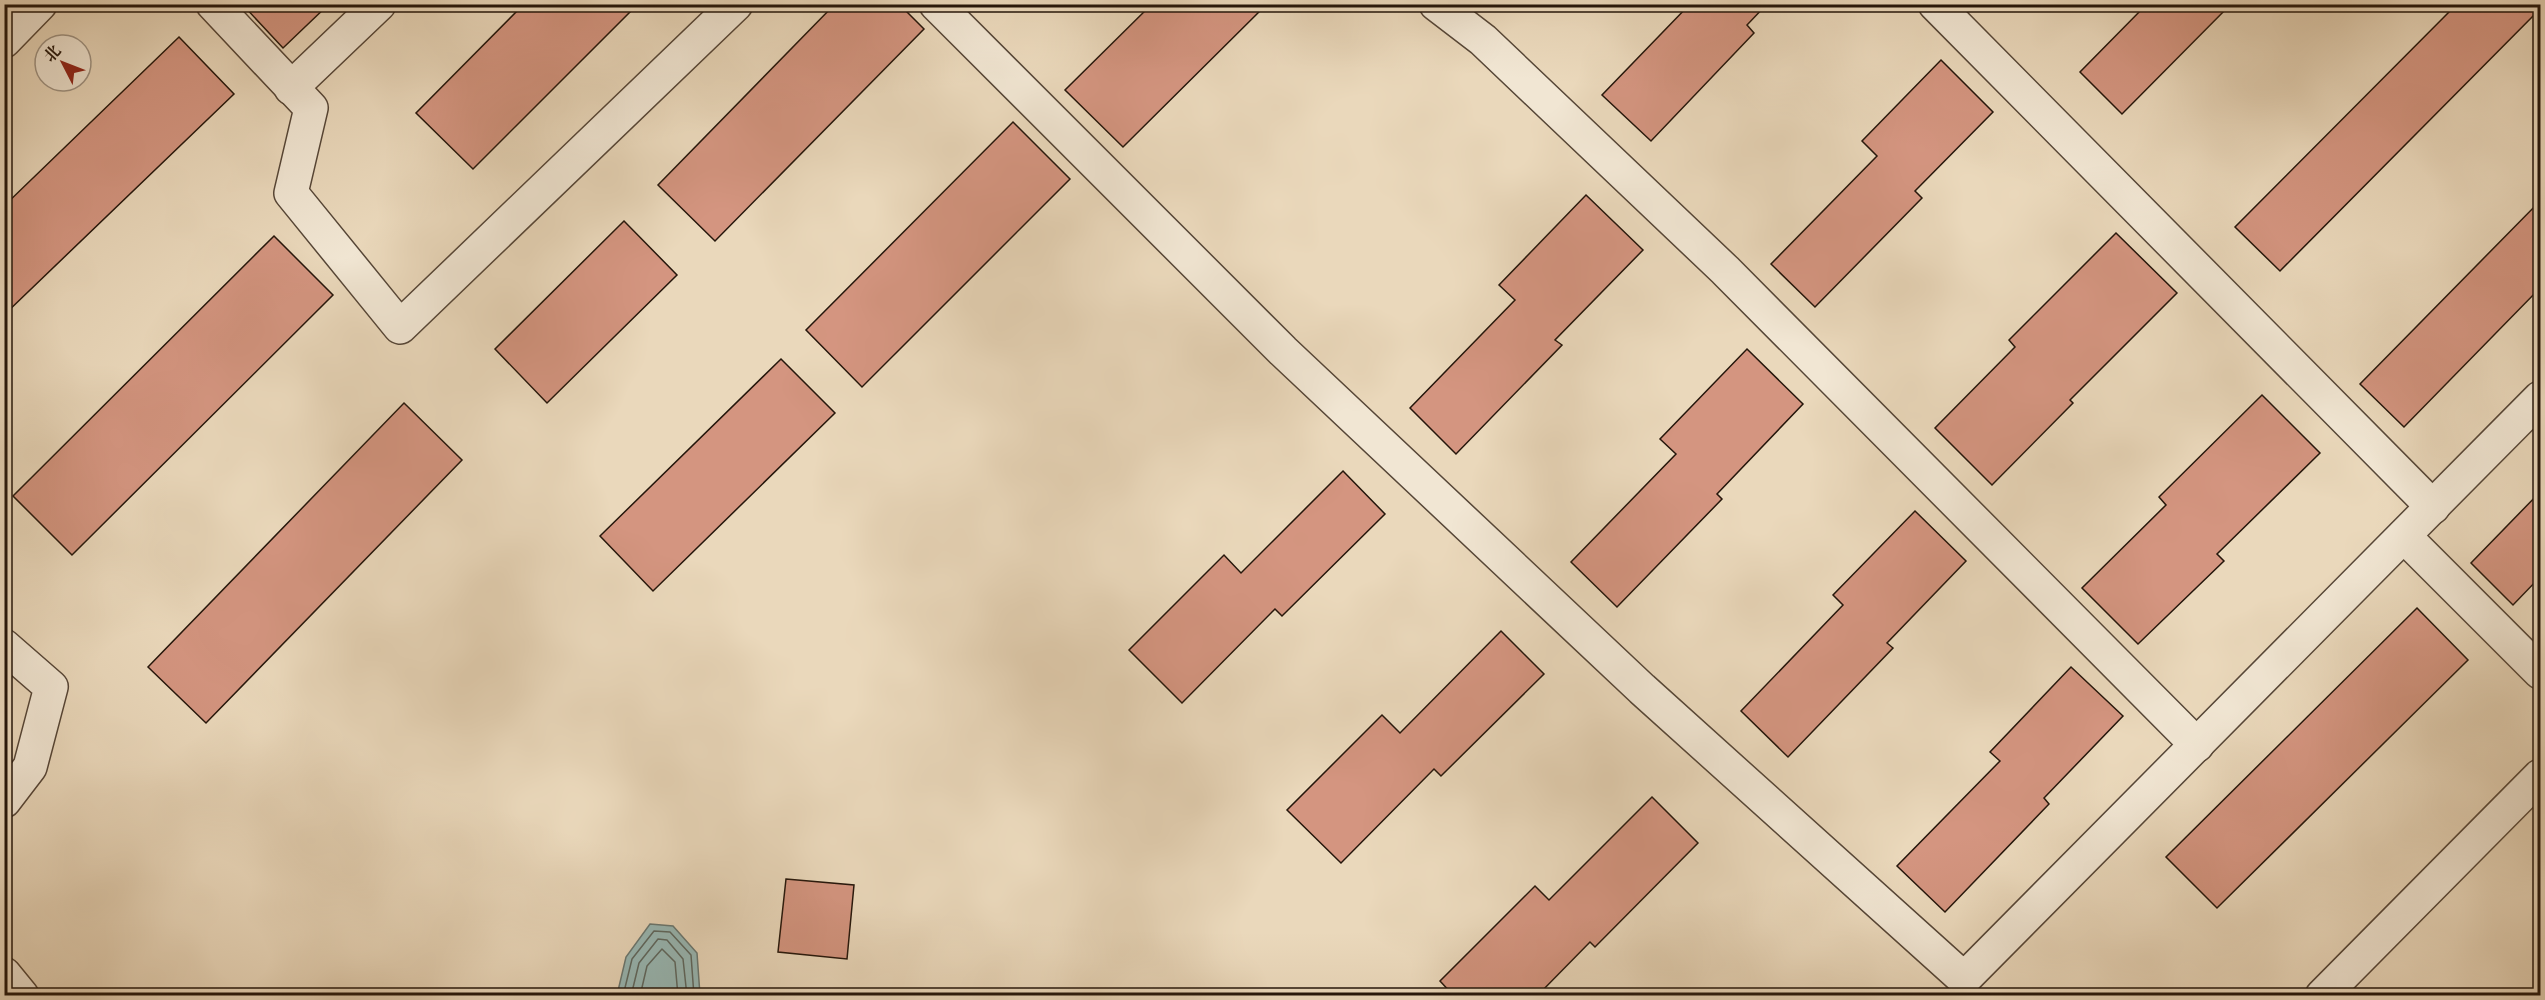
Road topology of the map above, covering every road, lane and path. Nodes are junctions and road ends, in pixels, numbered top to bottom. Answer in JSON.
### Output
{"nodes":[{"id":1,"x":40,"y":4,"type":"edge"},
{"id":2,"x":213,"y":4,"type":"edge"},
{"id":3,"x":379,"y":4,"type":"edge"},
{"id":4,"x":736,"y":4,"type":"edge"},
{"id":5,"x":936,"y":4,"type":"edge"},
{"id":6,"x":1436,"y":4,"type":"edge"},
{"id":7,"x":1935,"y":4,"type":"edge"},
{"id":8,"x":4,"y":41,"type":"edge"},
{"id":9,"x":291,"y":88,"type":"junction"},
{"id":10,"x":2541,"y":398,"type":"edge"},
{"id":11,"x":2433,"y":507,"type":"junction"},
{"id":12,"x":2404,"y":536,"type":"junction"},
{"id":13,"x":4,"y":646,"type":"edge"},
{"id":14,"x":2541,"y":672,"type":"edge"},
{"id":15,"x":2197,"y":745,"type":"junction"},
{"id":16,"x":2541,"y":776,"type":"edge"},
{"id":17,"x":4,"y":801,"type":"edge"},
{"id":18,"x":4,"y":974,"type":"edge"},
{"id":19,"x":22,"y":996,"type":"edge"},
{"id":20,"x":2322,"y":996,"type":"edge"}],
"edges":[{"from":1,"to":8,"type":"street"},
{"from":2,"to":9,"type":"street"},
{"from":3,"to":9,"type":"street"},
{"from":4,"to":9,"type":"street"},
{"from":5,"to":15,"type":"street"},
{"from":6,"to":15,"type":"street"},
{"from":7,"to":11,"type":"street"},
{"from":10,"to":11,"type":"street"},
{"from":11,"to":12,"type":"street"},
{"from":12,"to":14,"type":"street"},
{"from":12,"to":15,"type":"street"},
{"from":13,"to":17,"type":"street"},
{"from":16,"to":20,"type":"street"},
{"from":18,"to":19,"type":"street"}]}
